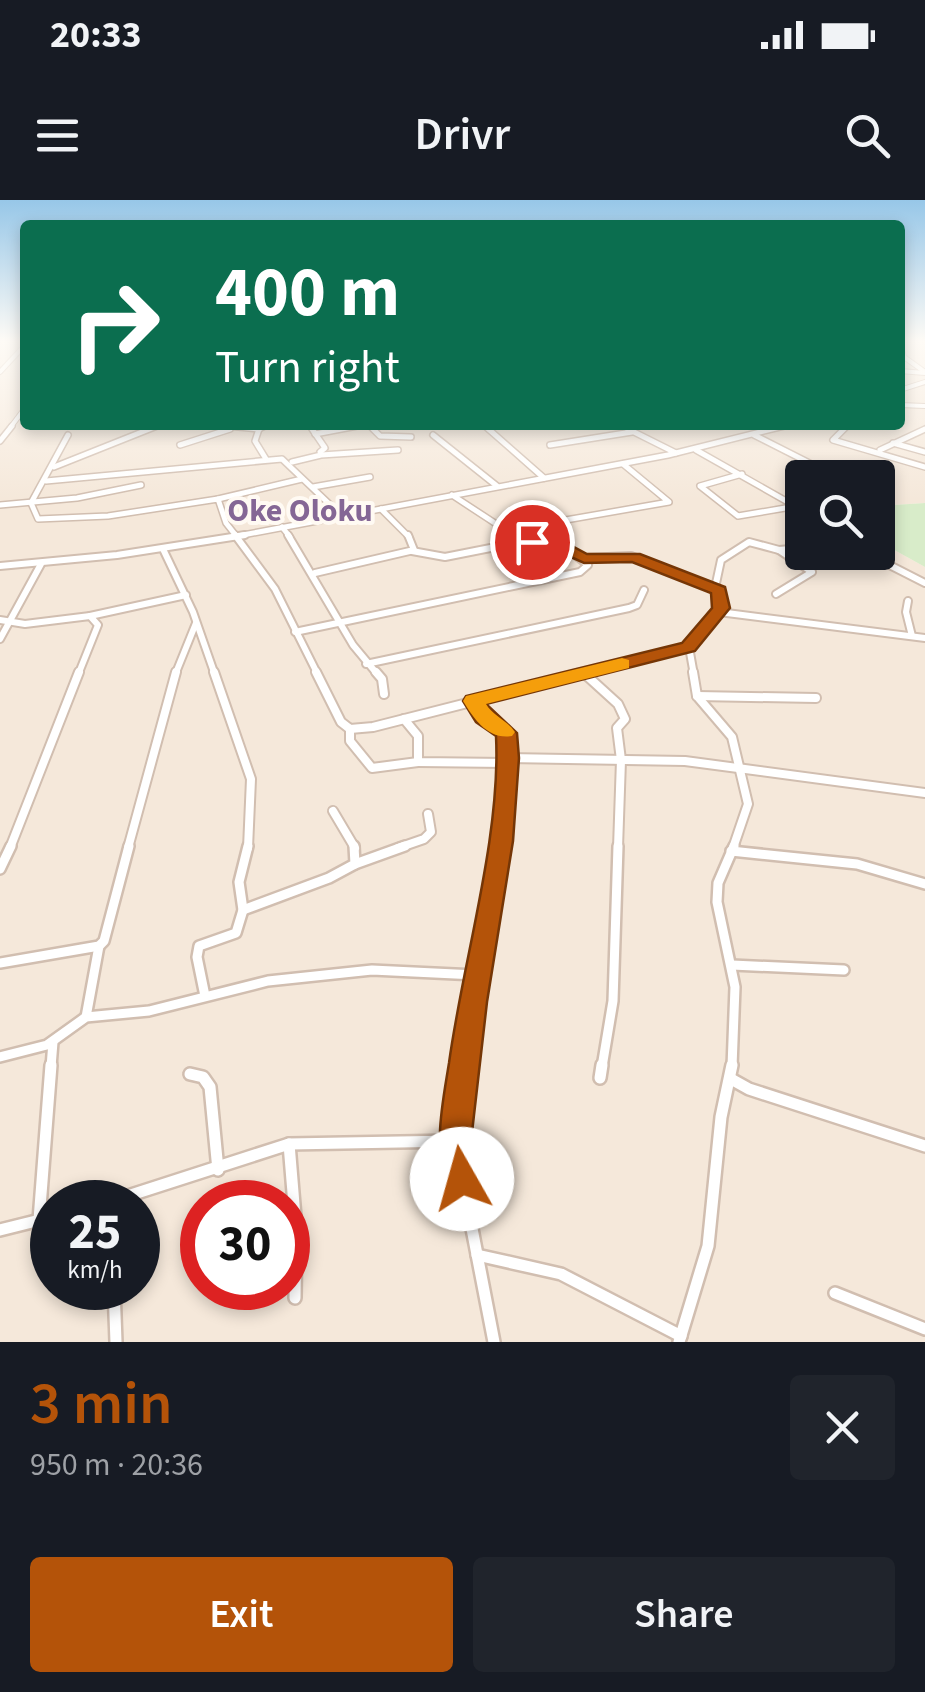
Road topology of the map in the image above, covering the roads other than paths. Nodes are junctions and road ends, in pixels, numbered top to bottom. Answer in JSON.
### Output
{"nodes":[{"id":1,"x":20,"y":414,"type":"edge"},
{"id":2,"x":146,"y":430,"type":"edge"},
{"id":3,"x":221,"y":430,"type":"edge"},
{"id":4,"x":261,"y":430,"type":"edge"},
{"id":5,"x":313,"y":430,"type":"edge"},
{"id":6,"x":336,"y":430,"type":"edge"},
{"id":7,"x":374,"y":430,"type":"edge"},
{"id":8,"x":489,"y":430,"type":"edge"},
{"id":9,"x":621,"y":430,"type":"edge"},
{"id":10,"x":635,"y":430,"type":"edge"},
{"id":11,"x":770,"y":430,"type":"edge"},
{"id":12,"x":843,"y":430,"type":"edge"},
{"id":13,"x":924,"y":430,"type":"edge"},
{"id":14,"x":316,"y":434,"type":"junction"},
{"id":15,"x":68,"y":435,"type":"dead end"},
{"id":16,"x":433,"y":435,"type":"dead end"},
{"id":17,"x":754,"y":435,"type":"junction"},
{"id":18,"x":412,"y":437,"type":"dead end"},
{"id":19,"x":0,"y":440,"type":"edge"},
{"id":20,"x":893,"y":443,"type":"junction"},
{"id":21,"x":180,"y":445,"type":"dead end"},
{"id":22,"x":550,"y":445,"type":"dead end"},
{"id":23,"x":398,"y":450,"type":"dead end"},
{"id":24,"x":696,"y":450,"type":"junction"},
{"id":25,"x":879,"y":451,"type":"junction"},
{"id":26,"x":925,"y":452,"type":"edge"},
{"id":27,"x":676,"y":453,"type":"junction"},
{"id":28,"x":267,"y":459,"type":"junction"},
{"id":29,"x":282,"y":459,"type":"junction"},
{"id":30,"x":803,"y":460,"type":"edge"},
{"id":31,"x":292,"y":462,"type":"junction"},
{"id":32,"x":622,"y":464,"type":"junction"},
{"id":33,"x":54,"y":467,"type":"junction"},
{"id":34,"x":925,"y":467,"type":"edge"},
{"id":35,"x":742,"y":474,"type":"junction"},
{"id":36,"x":370,"y":477,"type":"dead end"},
{"id":37,"x":302,"y":478,"type":"junction"},
{"id":38,"x":544,"y":478,"type":"junction"},
{"id":39,"x":46,"y":481,"type":"junction"},
{"id":40,"x":141,"y":486,"type":"dead end"},
{"id":41,"x":496,"y":486,"type":"junction"},
{"id":42,"x":313,"y":487,"type":"junction"},
{"id":43,"x":452,"y":495,"type":"junction"},
{"id":44,"x":77,"y":498,"type":"junction"},
{"id":45,"x":218,"y":499,"type":"junction"},
{"id":46,"x":785,"y":499,"type":"edge"},
{"id":47,"x":31,"y":503,"type":"junction"},
{"id":48,"x":0,"y":505,"type":"edge"},
{"id":49,"x":82,"y":506,"type":"dead end"},
{"id":50,"x":381,"y":509,"type":"junction"},
{"id":51,"x":785,"y":510,"type":"edge"},
{"id":52,"x":342,"y":516,"type":"junction"},
{"id":53,"x":282,"y":527,"type":"junction"},
{"id":54,"x":234,"y":535,"type":"junction"},
{"id":55,"x":514,"y":536,"type":"junction"},
{"id":56,"x":526,"y":541,"type":"junction"},
{"id":57,"x":163,"y":549,"type":"junction"},
{"id":58,"x":785,"y":549,"type":"edge"},
{"id":59,"x":778,"y":550,"type":"junction"},
{"id":60,"x":412,"y":551,"type":"junction"},
{"id":61,"x":584,"y":558,"type":"junction"},
{"id":62,"x":41,"y":564,"type":"junction"},
{"id":63,"x":0,"y":566,"type":"edge"},
{"id":64,"x":892,"y":570,"type":"edge"},
{"id":65,"x":316,"y":573,"type":"junction"},
{"id":66,"x":925,"y":583,"type":"edge"},
{"id":67,"x":715,"y":588,"type":"junction"},
{"id":68,"x":644,"y":590,"type":"dead end"},
{"id":69,"x":186,"y":594,"type":"junction"},
{"id":70,"x":776,"y":594,"type":"dead end"},
{"id":71,"x":908,"y":602,"type":"dead end"},
{"id":72,"x":719,"y":612,"type":"junction"},
{"id":73,"x":90,"y":616,"type":"junction"},
{"id":74,"x":0,"y":620,"type":"edge"},
{"id":75,"x":342,"y":621,"type":"junction"},
{"id":76,"x":197,"y":622,"type":"junction"},
{"id":77,"x":10,"y":624,"type":"junction"},
{"id":78,"x":295,"y":632,"type":"junction"},
{"id":79,"x":912,"y":636,"type":"junction"},
{"id":80,"x":0,"y":638,"type":"edge"},
{"id":81,"x":925,"y":638,"type":"edge"},
{"id":82,"x":688,"y":647,"type":"junction"},
{"id":83,"x":366,"y":664,"type":"junction"},
{"id":84,"x":585,"y":674,"type":"junction"},
{"id":85,"x":384,"y":694,"type":"dead end"},
{"id":86,"x":697,"y":696,"type":"junction"},
{"id":87,"x":816,"y":698,"type":"dead end"},
{"id":88,"x":474,"y":701,"type":"junction"},
{"id":89,"x":404,"y":719,"type":"junction"},
{"id":90,"x":350,"y":729,"type":"junction"},
{"id":91,"x":508,"y":760,"type":"junction"},
{"id":92,"x":621,"y":760,"type":"junction"},
{"id":93,"x":418,"y":762,"type":"junction"},
{"id":94,"x":738,"y":767,"type":"junction"},
{"id":95,"x":925,"y":793,"type":"edge"},
{"id":96,"x":333,"y":811,"type":"dead end"},
{"id":97,"x":428,"y":814,"type":"dead end"},
{"id":98,"x":731,"y":851,"type":"junction"},
{"id":99,"x":355,"y":864,"type":"junction"},
{"id":100,"x":0,"y":869,"type":"edge"},
{"id":101,"x":925,"y":884,"type":"edge"},
{"id":102,"x":243,"y":910,"type":"junction"},
{"id":103,"x":99,"y":946,"type":"junction"},
{"id":104,"x":0,"y":963,"type":"edge"},
{"id":105,"x":732,"y":966,"type":"junction"},
{"id":106,"x":844,"y":970,"type":"dead end"},
{"id":107,"x":476,"y":975,"type":"junction"},
{"id":108,"x":205,"y":996,"type":"junction"},
{"id":109,"x":86,"y":1017,"type":"junction"},
{"id":110,"x":53,"y":1042,"type":"junction"},
{"id":111,"x":0,"y":1057,"type":"edge"},
{"id":112,"x":190,"y":1074,"type":"dead end"},
{"id":113,"x":600,"y":1078,"type":"dead end"},
{"id":114,"x":731,"y":1079,"type":"junction"},
{"id":115,"x":454,"y":1141,"type":"junction"},
{"id":116,"x":289,"y":1144,"type":"junction"},
{"id":117,"x":925,"y":1146,"type":"edge"},
{"id":118,"x":218,"y":1170,"type":"junction"},
{"id":119,"x":48,"y":1180,"type":"edge"},
{"id":120,"x":292,"y":1180,"type":"edge"},
{"id":121,"x":160,"y":1187,"type":"edge"},
{"id":122,"x":30,"y":1223,"type":"edge"},
{"id":123,"x":0,"y":1230,"type":"edge"},
{"id":124,"x":477,"y":1254,"type":"junction"},
{"id":125,"x":835,"y":1292,"type":"dead end"},
{"id":126,"x":115,"y":1310,"type":"edge"},
{"id":127,"x":925,"y":1330,"type":"edge"},
{"id":128,"x":680,"y":1339,"type":"edge"},
{"id":129,"x":116,"y":1342,"type":"edge"},
{"id":130,"x":494,"y":1342,"type":"edge"}],
"edges":[{"from":1,"to":19,"type":"street"},
{"from":2,"to":33,"type":"street"},
{"from":3,"to":21,"type":"street"},
{"from":4,"to":28,"type":"street"},
{"from":5,"to":14,"type":"street"},
{"from":6,"to":14,"type":"street"},
{"from":7,"to":18,"type":"street"},
{"from":8,"to":38,"type":"street"},
{"from":9,"to":22,"type":"street"},
{"from":10,"to":27,"type":"street"},
{"from":11,"to":17,"type":"street"},
{"from":12,"to":25,"type":"street"},
{"from":13,"to":20,"type":"street"},
{"from":14,"to":29,"type":"street"},
{"from":15,"to":33,"type":"street"},
{"from":16,"to":41,"type":"street"},
{"from":17,"to":24,"type":"street"},
{"from":17,"to":30,"type":"street"},
{"from":20,"to":25,"type":"street"},
{"from":20,"to":26,"type":"street"},
{"from":23,"to":31,"type":"street"},
{"from":24,"to":27,"type":"street"},
{"from":24,"to":35,"type":"street"},
{"from":25,"to":34,"type":"street"},
{"from":27,"to":32,"type":"street"},
{"from":28,"to":29,"type":"street"},
{"from":28,"to":39,"type":"street"},
{"from":29,"to":31,"type":"street"},
{"from":31,"to":37,"type":"street"},
{"from":32,"to":38,"type":"street"},
{"from":32,"to":55,"type":"street"},
{"from":33,"to":39,"type":"street"},
{"from":35,"to":46,"type":"street"},
{"from":35,"to":51,"type":"street"},
{"from":36,"to":42,"type":"street"},
{"from":37,"to":42,"type":"street"},
{"from":37,"to":45,"type":"street"},
{"from":38,"to":41,"type":"street"},
{"from":39,"to":47,"type":"street"},
{"from":40,"to":44,"type":"street"},
{"from":41,"to":43,"type":"street"},
{"from":42,"to":52,"type":"street"},
{"from":43,"to":50,"type":"street"},
{"from":43,"to":55,"type":"street"},
{"from":44,"to":47,"type":"street"},
{"from":44,"to":49,"type":"street"},
{"from":45,"to":47,"type":"street"},
{"from":45,"to":54,"type":"street"},
{"from":47,"to":48,"type":"street"},
{"from":50,"to":52,"type":"street"},
{"from":50,"to":60,"type":"street"},
{"from":52,"to":53,"type":"street"},
{"from":53,"to":54,"type":"street"},
{"from":53,"to":65,"type":"street"},
{"from":54,"to":57,"type":"street"},
{"from":54,"to":78,"type":"street"},
{"from":55,"to":56,"type":"street"},
{"from":56,"to":60,"type":"street"},
{"from":56,"to":61,"type":"street"},
{"from":57,"to":62,"type":"street"},
{"from":57,"to":69,"type":"street"},
{"from":58,"to":59,"type":"street"},
{"from":59,"to":67,"type":"street"},
{"from":59,"to":70,"type":"street"},
{"from":60,"to":65,"type":"street"},
{"from":61,"to":67,"type":"street"},
{"from":61,"to":75,"type":"street"},
{"from":62,"to":63,"type":"street"},
{"from":62,"to":77,"type":"street"},
{"from":64,"to":66,"type":"street"},
{"from":65,"to":75,"type":"street"},
{"from":67,"to":72,"type":"street"},
{"from":68,"to":83,"type":"street"},
{"from":69,"to":73,"type":"street"},
{"from":69,"to":76,"type":"street"},
{"from":71,"to":79,"type":"street"},
{"from":72,"to":79,"type":"street"},
{"from":72,"to":82,"type":"street"},
{"from":73,"to":77,"type":"street"},
{"from":73,"to":100,"type":"street"},
{"from":74,"to":77,"type":"street"},
{"from":75,"to":78,"type":"street"},
{"from":75,"to":83,"type":"street"},
{"from":76,"to":102,"type":"street"},
{"from":76,"to":103,"type":"street"},
{"from":77,"to":80,"type":"street"},
{"from":78,"to":90,"type":"street"},
{"from":79,"to":81,"type":"street"},
{"from":82,"to":84,"type":"street"},
{"from":82,"to":86,"type":"street"},
{"from":83,"to":85,"type":"street"},
{"from":84,"to":88,"type":"street"},
{"from":84,"to":92,"type":"street"},
{"from":86,"to":87,"type":"street"},
{"from":86,"to":94,"type":"street"},
{"from":88,"to":89,"type":"street"},
{"from":88,"to":91,"type":"street"},
{"from":89,"to":90,"type":"street"},
{"from":89,"to":93,"type":"street"},
{"from":90,"to":93,"type":"street"},
{"from":91,"to":92,"type":"street"},
{"from":91,"to":93,"type":"street"},
{"from":91,"to":107,"type":"street"},
{"from":92,"to":94,"type":"street"},
{"from":92,"to":113,"type":"street"},
{"from":94,"to":95,"type":"street"},
{"from":94,"to":98,"type":"street"},
{"from":96,"to":99,"type":"street"},
{"from":97,"to":99,"type":"street"},
{"from":98,"to":101,"type":"street"},
{"from":98,"to":105,"type":"street"},
{"from":99,"to":102,"type":"street"},
{"from":102,"to":108,"type":"street"},
{"from":103,"to":104,"type":"street"},
{"from":103,"to":109,"type":"street"},
{"from":105,"to":106,"type":"street"},
{"from":105,"to":114,"type":"street"},
{"from":107,"to":108,"type":"street"},
{"from":107,"to":115,"type":"street"},
{"from":108,"to":109,"type":"street"},
{"from":109,"to":110,"type":"street"},
{"from":110,"to":111,"type":"street"},
{"from":110,"to":119,"type":"street"},
{"from":112,"to":118,"type":"street"},
{"from":114,"to":117,"type":"street"},
{"from":114,"to":128,"type":"street"},
{"from":115,"to":116,"type":"street"},
{"from":115,"to":124,"type":"street"},
{"from":116,"to":118,"type":"street"},
{"from":116,"to":120,"type":"street"},
{"from":118,"to":121,"type":"street"},
{"from":122,"to":123,"type":"street"},
{"from":124,"to":128,"type":"street"},
{"from":124,"to":130,"type":"street"},
{"from":125,"to":127,"type":"street"},
{"from":126,"to":129,"type":"street"}]}
